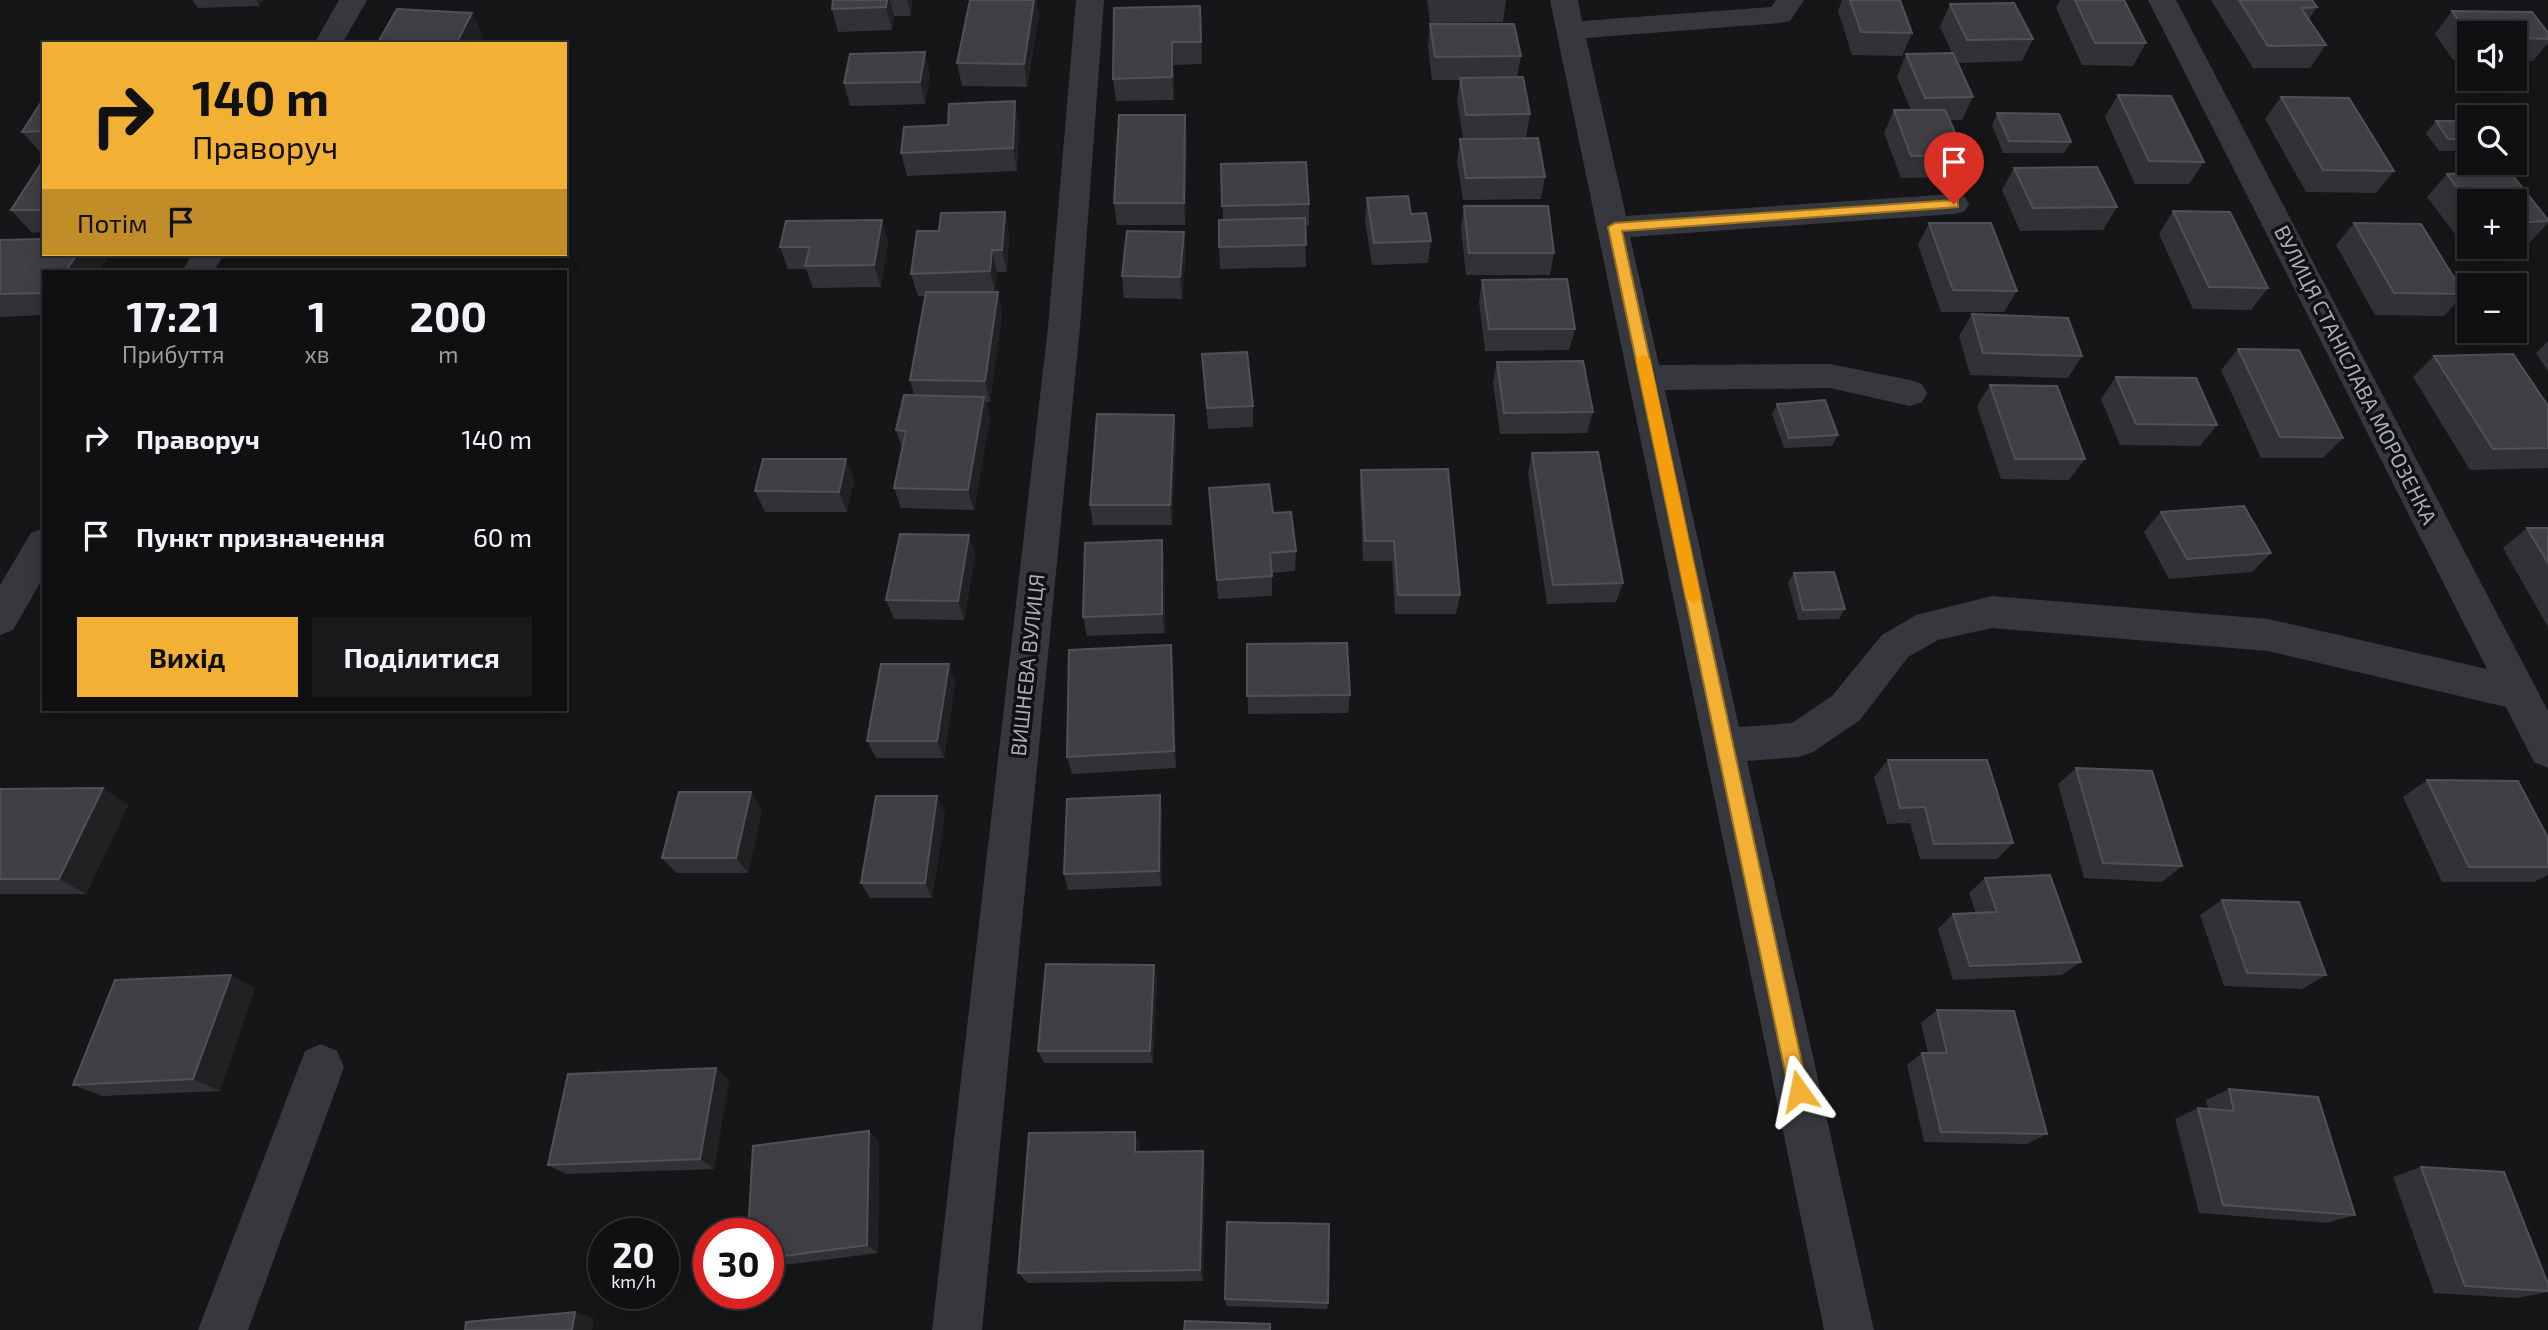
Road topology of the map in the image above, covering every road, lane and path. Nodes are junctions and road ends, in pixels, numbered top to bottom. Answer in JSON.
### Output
{"nodes":[{"id":1,"x":353,"y":0,"type":"edge"},
{"id":2,"x":1090,"y":0,"type":"edge"},
{"id":3,"x":1790,"y":0,"type":"edge"},
{"id":4,"x":2162,"y":0,"type":"edge"},
{"id":5,"x":1568,"y":15,"type":"edge"},
{"id":6,"x":329,"y":42,"type":"edge"},
{"id":7,"x":1954,"y":204,"type":"dead end"},
{"id":8,"x":1615,"y":227,"type":"junction"},
{"id":9,"x":1647,"y":377,"type":"junction"},
{"id":10,"x":1910,"y":393,"type":"dead end"},
{"id":11,"x":42,"y":546,"type":"edge"},
{"id":12,"x":0,"y":619,"type":"edge"},
{"id":13,"x":2518,"y":693,"type":"junction"},
{"id":14,"x":1725,"y":745,"type":"junction"},
{"id":15,"x":2548,"y":750,"type":"edge"},
{"id":16,"x":321,"y":1067,"type":"dead end"},
{"id":17,"x":223,"y":1330,"type":"edge"},
{"id":18,"x":957,"y":1330,"type":"edge"},
{"id":19,"x":1849,"y":1330,"type":"edge"}],
"edges":[{"from":1,"to":6,"type":"street"},
{"from":2,"to":18,"type":"street","name":"ВИШНЕВА ВУЛИЦЯ"},
{"from":3,"to":5,"type":"street"},
{"from":4,"to":13,"type":"street","name":"ВУЛИЦЯ СТАНІСЛАВА МОРОЗЕНКА"},
{"from":5,"to":8,"type":"street"},
{"from":7,"to":8,"type":"street"},
{"from":8,"to":9,"type":"street"},
{"from":9,"to":10,"type":"street"},
{"from":9,"to":14,"type":"street"},
{"from":11,"to":12,"type":"street"},
{"from":13,"to":14,"type":"street"},
{"from":13,"to":15,"type":"street","name":"ВУЛИЦЯ СТАНІСЛАВА МОРОЗЕНКА"},
{"from":14,"to":19,"type":"street"},
{"from":16,"to":17,"type":"street"}]}
